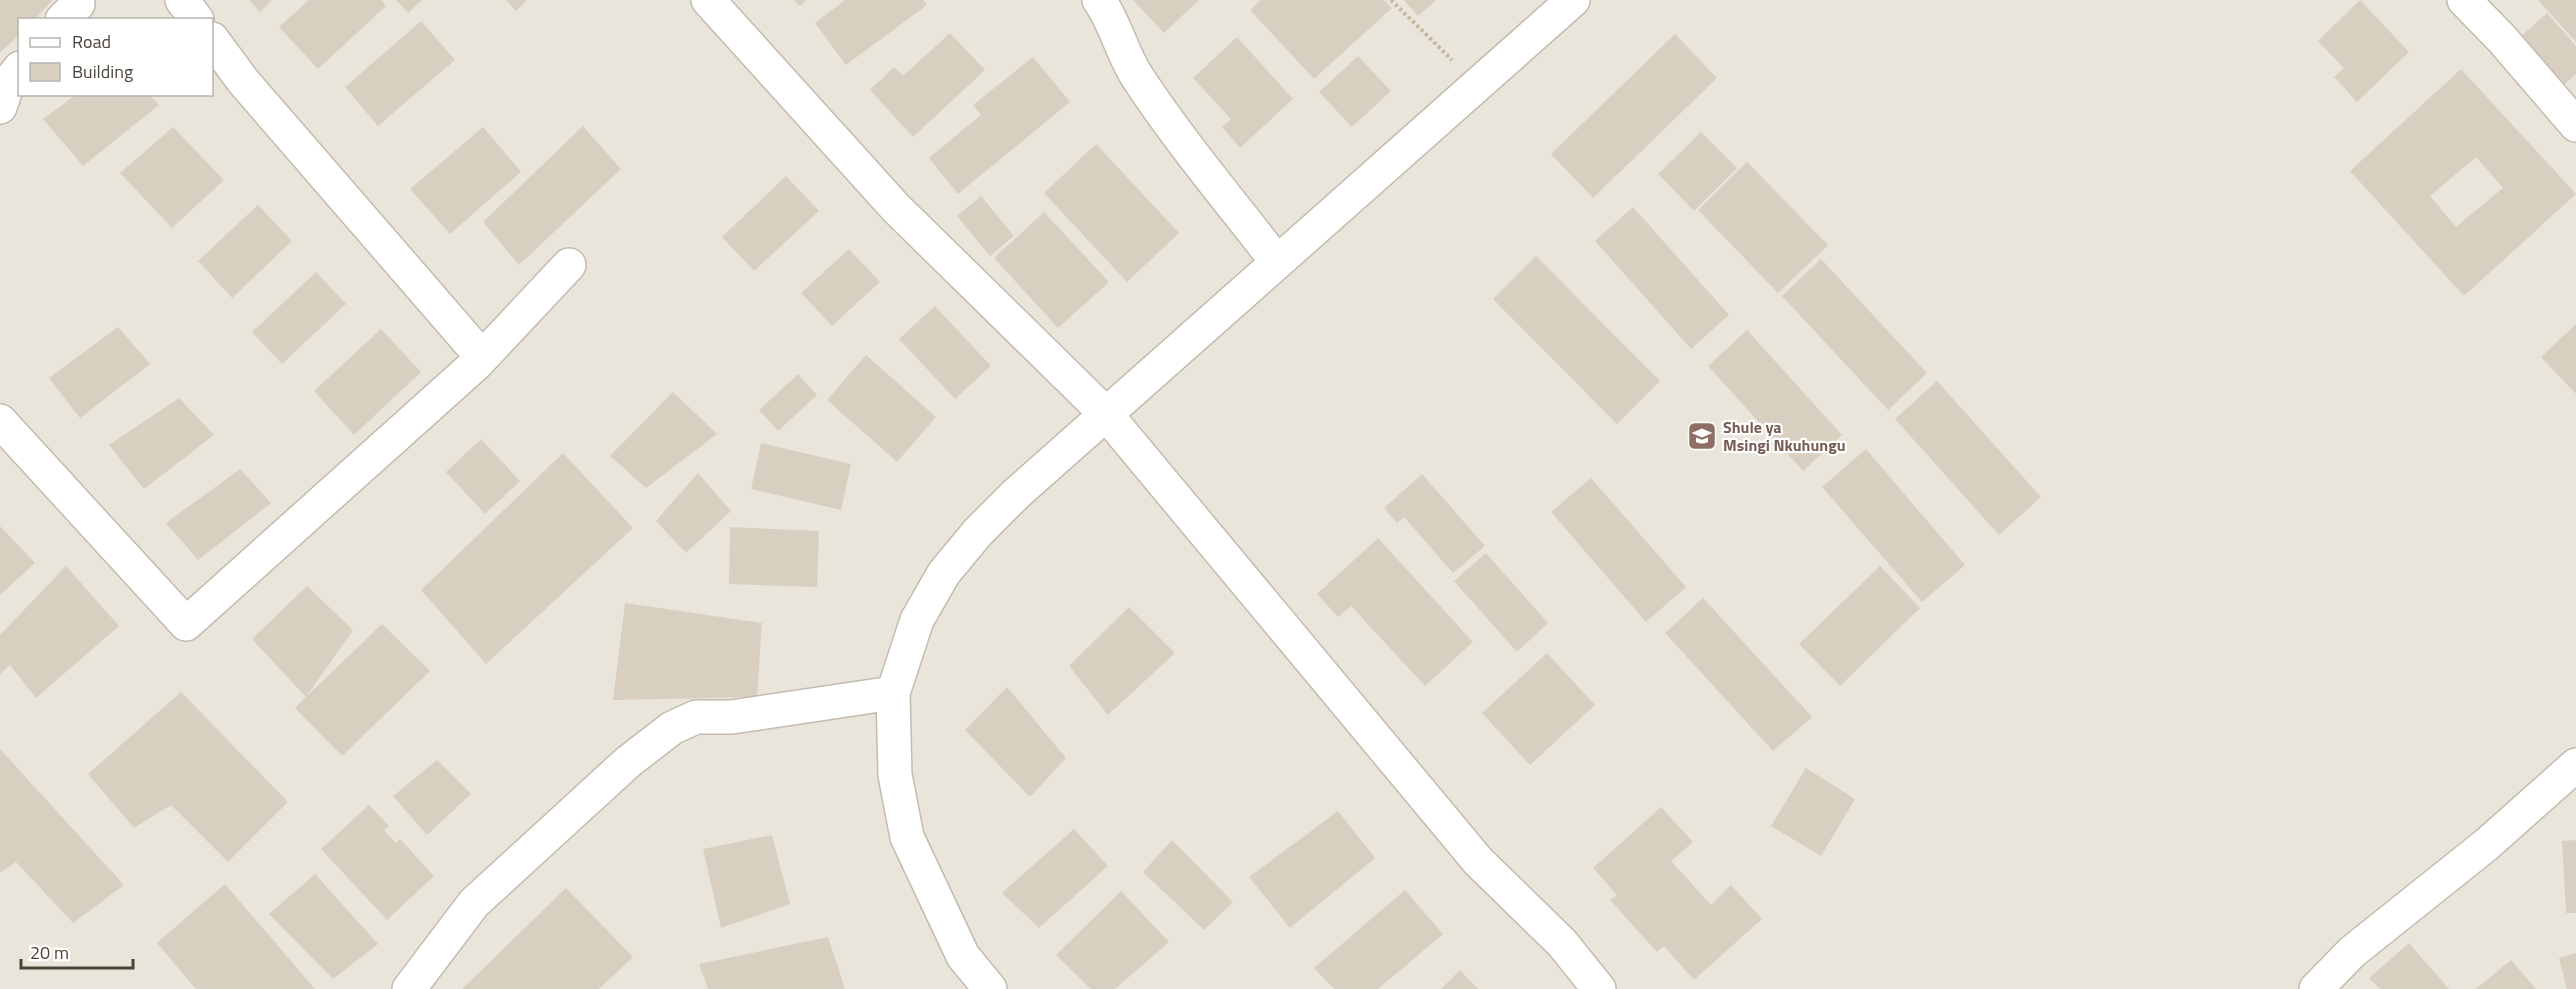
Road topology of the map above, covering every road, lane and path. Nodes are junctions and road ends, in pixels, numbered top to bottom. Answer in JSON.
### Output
{"nodes":[{"id":1,"x":182,"y":0,"type":"edge"},
{"id":2,"x":708,"y":0,"type":"edge"},
{"id":3,"x":1099,"y":0,"type":"edge"},
{"id":4,"x":1391,"y":0,"type":"edge"},
{"id":5,"x":1573,"y":0,"type":"edge"},
{"id":6,"x":2464,"y":0,"type":"edge"},
{"id":7,"x":196,"y":18,"type":"edge"},
{"id":8,"x":213,"y":40,"type":"edge"},
{"id":9,"x":18,"y":70,"type":"edge"},
{"id":10,"x":1478,"y":86,"type":"junction"},
{"id":11,"x":0,"y":107,"type":"edge"},
{"id":12,"x":2576,"y":125,"type":"edge"},
{"id":13,"x":1276,"y":261,"type":"junction"},
{"id":14,"x":568,"y":265,"type":"dead end"},
{"id":15,"x":482,"y":357,"type":"junction"},
{"id":16,"x":1106,"y":414,"type":"junction"},
{"id":17,"x":0,"y":421,"type":"edge"},
{"id":18,"x":893,"y":693,"type":"junction"},
{"id":19,"x":2576,"y":765,"type":"edge"},
{"id":20,"x":2576,"y":792,"type":"edge"},
{"id":21,"x":2486,"y":845,"type":"junction"},
{"id":22,"x":409,"y":989,"type":"edge"},
{"id":23,"x":990,"y":989,"type":"edge"},
{"id":24,"x":1599,"y":989,"type":"edge"},
{"id":25,"x":2316,"y":989,"type":"edge"}],
"edges":[{"from":1,"to":7,"type":"street"},
{"from":2,"to":16,"type":"street"},
{"from":3,"to":13,"type":"street"},
{"from":4,"to":10,"type":"path"},
{"from":5,"to":10,"type":"street"},
{"from":6,"to":12,"type":"street"},
{"from":8,"to":15,"type":"street"},
{"from":9,"to":11,"type":"street"},
{"from":10,"to":13,"type":"street"},
{"from":13,"to":16,"type":"street"},
{"from":14,"to":15,"type":"street"},
{"from":15,"to":17,"type":"street"},
{"from":16,"to":18,"type":"street"},
{"from":16,"to":24,"type":"street"},
{"from":18,"to":22,"type":"street"},
{"from":18,"to":23,"type":"street"},
{"from":19,"to":21,"type":"street"},
{"from":20,"to":21,"type":"street"},
{"from":21,"to":25,"type":"street"}]}
